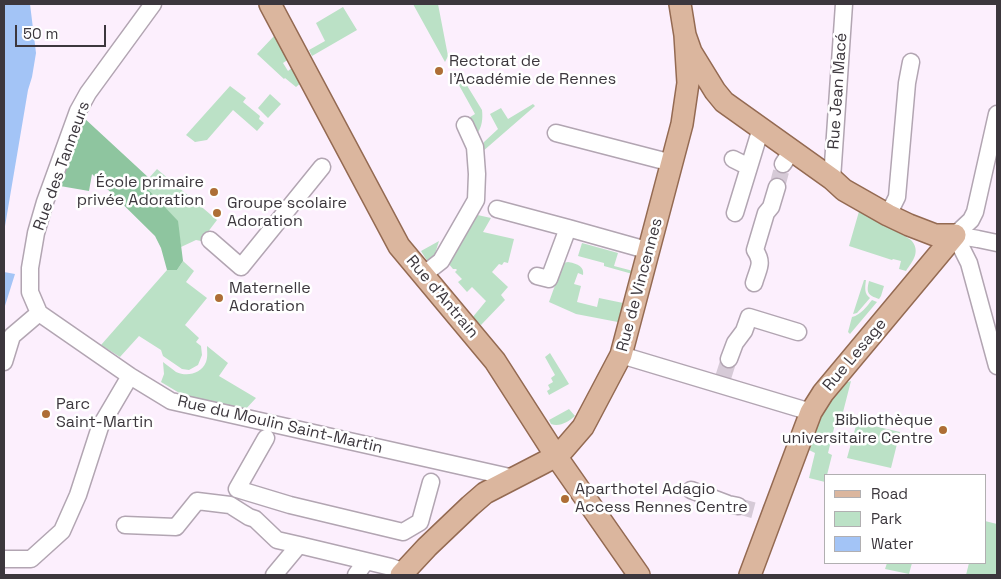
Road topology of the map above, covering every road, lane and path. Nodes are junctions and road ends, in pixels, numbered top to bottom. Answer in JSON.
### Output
{"nodes":[{"id":1,"x":153,"y":4,"type":"edge"},
{"id":2,"x":680,"y":4,"type":"edge"},
{"id":3,"x":844,"y":4,"type":"edge"},
{"id":4,"x":274,"y":6,"type":"edge"},
{"id":5,"x":685,"y":35,"type":"junction"},
{"id":6,"x":911,"y":62,"type":"dead end"},
{"id":7,"x":715,"y":91,"type":"junction"},
{"id":8,"x":687,"y":99,"type":"junction"},
{"id":9,"x":997,"y":114,"type":"edge"},
{"id":10,"x":465,"y":125,"type":"dead end"},
{"id":11,"x":761,"y":128,"type":"junction"},
{"id":12,"x":556,"y":133,"type":"dead end"},
{"id":13,"x":733,"y":159,"type":"dead end"},
{"id":14,"x":672,"y":163,"type":"junction"},
{"id":15,"x":749,"y":166,"type":"junction"},
{"id":16,"x":322,"y":167,"type":"dead end"},
{"id":17,"x":832,"y":179,"type":"junction"},
{"id":18,"x":777,"y":187,"type":"tunnel mouth"},
{"id":19,"x":771,"y":207,"type":"junction"},
{"id":20,"x":497,"y":209,"type":"dead end"},
{"id":21,"x":891,"y":210,"type":"junction"},
{"id":22,"x":736,"y":213,"type":"dead end"},
{"id":23,"x":568,"y":228,"type":"junction"},
{"id":24,"x":956,"y":235,"type":"junction"},
{"id":25,"x":210,"y":240,"type":"dead end"},
{"id":26,"x":997,"y":243,"type":"edge"},
{"id":27,"x":764,"y":247,"type":"dead end"},
{"id":28,"x":650,"y":251,"type":"junction"},
{"id":29,"x":423,"y":275,"type":"junction"},
{"id":30,"x":537,"y":276,"type":"dead end"},
{"id":31,"x":754,"y":283,"type":"dead end"},
{"id":32,"x":39,"y":313,"type":"junction"},
{"id":33,"x":798,"y":332,"type":"dead end"},
{"id":34,"x":621,"y":355,"type":"junction"},
{"id":35,"x":729,"y":359,"type":"tunnel mouth"},
{"id":36,"x":4,"y":362,"type":"edge"},
{"id":37,"x":997,"y":366,"type":"edge"},
{"id":38,"x":130,"y":376,"type":"junction"},
{"id":39,"x":811,"y":412,"type":"junction"},
{"id":40,"x":266,"y":438,"type":"dead end"},
{"id":41,"x":556,"y":456,"type":"junction"},
{"id":42,"x":514,"y":478,"type":"junction"},
{"id":43,"x":430,"y":482,"type":"dead end"},
{"id":44,"x":691,"y":490,"type":"dead end"},
{"id":45,"x":738,"y":506,"type":"tunnel mouth"},
{"id":46,"x":125,"y":525,"type":"dead end"},
{"id":47,"x":403,"y":532,"type":"junction"},
{"id":48,"x":299,"y":545,"type":"junction"},
{"id":49,"x":427,"y":547,"type":"junction"},
{"id":50,"x":4,"y":559,"type":"edge"},
{"id":51,"x":366,"y":561,"type":"junction"},
{"id":52,"x":408,"y":573,"type":"edge"},
{"id":53,"x":274,"y":575,"type":"edge"},
{"id":54,"x":356,"y":575,"type":"edge"},
{"id":55,"x":639,"y":575,"type":"edge"},
{"id":56,"x":750,"y":575,"type":"edge"}],
"edges":[{"from":1,"to":32,"type":"street","name":"Rue des Tanneurs"},
{"from":2,"to":5,"type":"main road"},
{"from":3,"to":17,"type":"street","name":"Rue Jean Macé"},
{"from":4,"to":29,"type":"main road","name":"Rue d'Antrain"},
{"from":5,"to":7,"type":"main road"},
{"from":5,"to":8,"type":"main road","name":"Rue de Vincennes"},
{"from":6,"to":21,"type":"street"},
{"from":7,"to":8,"type":"main road"},
{"from":7,"to":11,"type":"main road"},
{"from":8,"to":14,"type":"main road","name":"Rue de Vincennes"},
{"from":9,"to":24,"type":"street"},
{"from":10,"to":29,"type":"street"},
{"from":11,"to":15,"type":"street"},
{"from":11,"to":17,"type":"main road"},
{"from":12,"to":14,"type":"street"},
{"from":13,"to":15,"type":"street"},
{"from":14,"to":28,"type":"main road","name":"Rue de Vincennes"},
{"from":15,"to":22,"type":"street"},
{"from":16,"to":25,"type":"street"},
{"from":17,"to":21,"type":"main road"},
{"from":18,"to":19,"type":"street"},
{"from":19,"to":27,"type":"street"},
{"from":19,"to":31,"type":"street"},
{"from":20,"to":23,"type":"street"},
{"from":21,"to":24,"type":"main road"},
{"from":23,"to":28,"type":"street"},
{"from":23,"to":30,"type":"street"},
{"from":24,"to":26,"type":"street"},
{"from":24,"to":37,"type":"street"},
{"from":24,"to":39,"type":"main road","name":"Rue Lesage"},
{"from":28,"to":34,"type":"main road","name":"Rue de Vincennes"},
{"from":29,"to":41,"type":"main road","name":"Rue d'Antrain"},
{"from":32,"to":36,"type":"street"},
{"from":32,"to":38,"type":"street","name":"Rue du Moulin Saint-Martin"},
{"from":33,"to":35,"type":"street"},
{"from":34,"to":39,"type":"street"},
{"from":34,"to":41,"type":"main road","name":"Rue de Vincennes"},
{"from":38,"to":42,"type":"street","name":"Rue du Moulin Saint-Martin"},
{"from":38,"to":50,"type":"street"},
{"from":39,"to":56,"type":"main road","name":"Rue Lesage"},
{"from":40,"to":47,"type":"street"},
{"from":41,"to":42,"type":"main road","name":"Rue de Vincennes"},
{"from":41,"to":55,"type":"main road","name":"Rue d'Antrain"},
{"from":42,"to":49,"type":"main road","name":"Rue de Vincennes"},
{"from":43,"to":47,"type":"street"},
{"from":44,"to":45,"type":"street"},
{"from":46,"to":48,"type":"street"},
{"from":47,"to":49,"type":"street"},
{"from":48,"to":51,"type":"street"},
{"from":48,"to":53,"type":"street"},
{"from":49,"to":52,"type":"main road","name":"Rue de Vincennes"},
{"from":51,"to":52,"type":"street"},
{"from":51,"to":54,"type":"street"}]}
